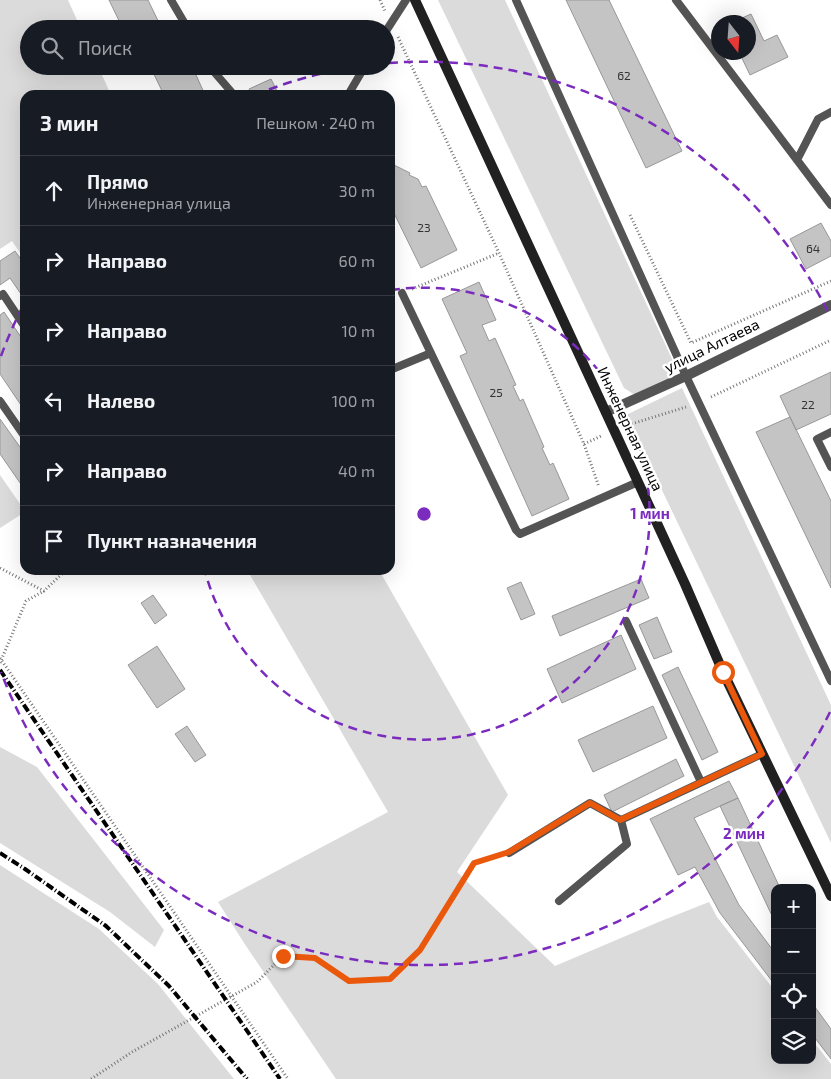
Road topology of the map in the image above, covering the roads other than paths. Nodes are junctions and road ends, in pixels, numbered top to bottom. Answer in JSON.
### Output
{"nodes":[{"id":1,"x":171,"y":0,"type":"edge"},
{"id":2,"x":406,"y":0,"type":"edge"},
{"id":3,"x":415,"y":0,"type":"edge"},
{"id":4,"x":516,"y":0,"type":"edge"},
{"id":5,"x":676,"y":0,"type":"edge"},
{"id":6,"x":183,"y":20,"type":"edge"},
{"id":7,"x":393,"y":20,"type":"edge"},
{"id":8,"x":217,"y":75,"type":"edge"},
{"id":9,"x":360,"y":75,"type":"edge"},
{"id":10,"x":230,"y":90,"type":"edge"},
{"id":11,"x":351,"y":90,"type":"edge"},
{"id":12,"x":831,"y":112,"type":"edge"},
{"id":13,"x":798,"y":160,"type":"junction"},
{"id":14,"x":831,"y":204,"type":"edge"},
{"id":15,"x":402,"y":293,"type":"road end"},
{"id":16,"x":0,"y":296,"type":"edge"},
{"id":17,"x":831,"y":305,"type":"edge"},
{"id":18,"x":20,"y":320,"type":"edge"},
{"id":19,"x":431,"y":353,"type":"junction"},
{"id":20,"x":395,"y":368,"type":"edge"},
{"id":21,"x":686,"y":376,"type":"junction"},
{"id":22,"x":0,"y":401,"type":"edge"},
{"id":23,"x":606,"y":412,"type":"junction"},
{"id":24,"x":20,"y":430,"type":"edge"},
{"id":25,"x":831,"y":432,"type":"edge"},
{"id":26,"x":831,"y":467,"type":"edge"},
{"id":27,"x":638,"y":482,"type":"junction"},
{"id":28,"x":626,"y":621,"type":"dead end"},
{"id":29,"x":831,"y":681,"type":"edge"},
{"id":30,"x":762,"y":754,"type":"junction"},
{"id":31,"x":701,"y":782,"type":"junction"},
{"id":32,"x":620,"y":820,"type":"junction"},
{"id":33,"x":509,"y":852,"type":"road end"},
{"id":34,"x":831,"y":896,"type":"edge"},
{"id":35,"x":559,"y":902,"type":"dead end"}],
"edges":[{"from":1,"to":6,"type":"lane"},
{"from":2,"to":7,"type":"lane"},
{"from":3,"to":23,"type":"main road","name":"Инженерная улица"},
{"from":4,"to":21,"type":"lane"},
{"from":5,"to":13,"type":"lane"},
{"from":8,"to":10,"type":"lane"},
{"from":9,"to":11,"type":"lane"},
{"from":12,"to":13,"type":"lane"},
{"from":13,"to":14,"type":"lane"},
{"from":15,"to":19,"type":"lane"},
{"from":16,"to":18,"type":"lane"},
{"from":17,"to":21,"type":"street","name":"улица Алтаева"},
{"from":19,"to":20,"type":"lane"},
{"from":19,"to":27,"type":"lane"},
{"from":21,"to":23,"type":"street","name":"улица Алтаева"},
{"from":21,"to":29,"type":"lane"},
{"from":22,"to":24,"type":"lane"},
{"from":23,"to":27,"type":"main road","name":"Инженерная улица"},
{"from":25,"to":26,"type":"lane"},
{"from":27,"to":30,"type":"main road","name":"Инженерная улица"},
{"from":28,"to":31,"type":"lane"},
{"from":30,"to":31,"type":"lane"},
{"from":30,"to":34,"type":"main road","name":"Инженерная улица"},
{"from":31,"to":32,"type":"lane"},
{"from":32,"to":33,"type":"lane"},
{"from":32,"to":35,"type":"lane"}]}
